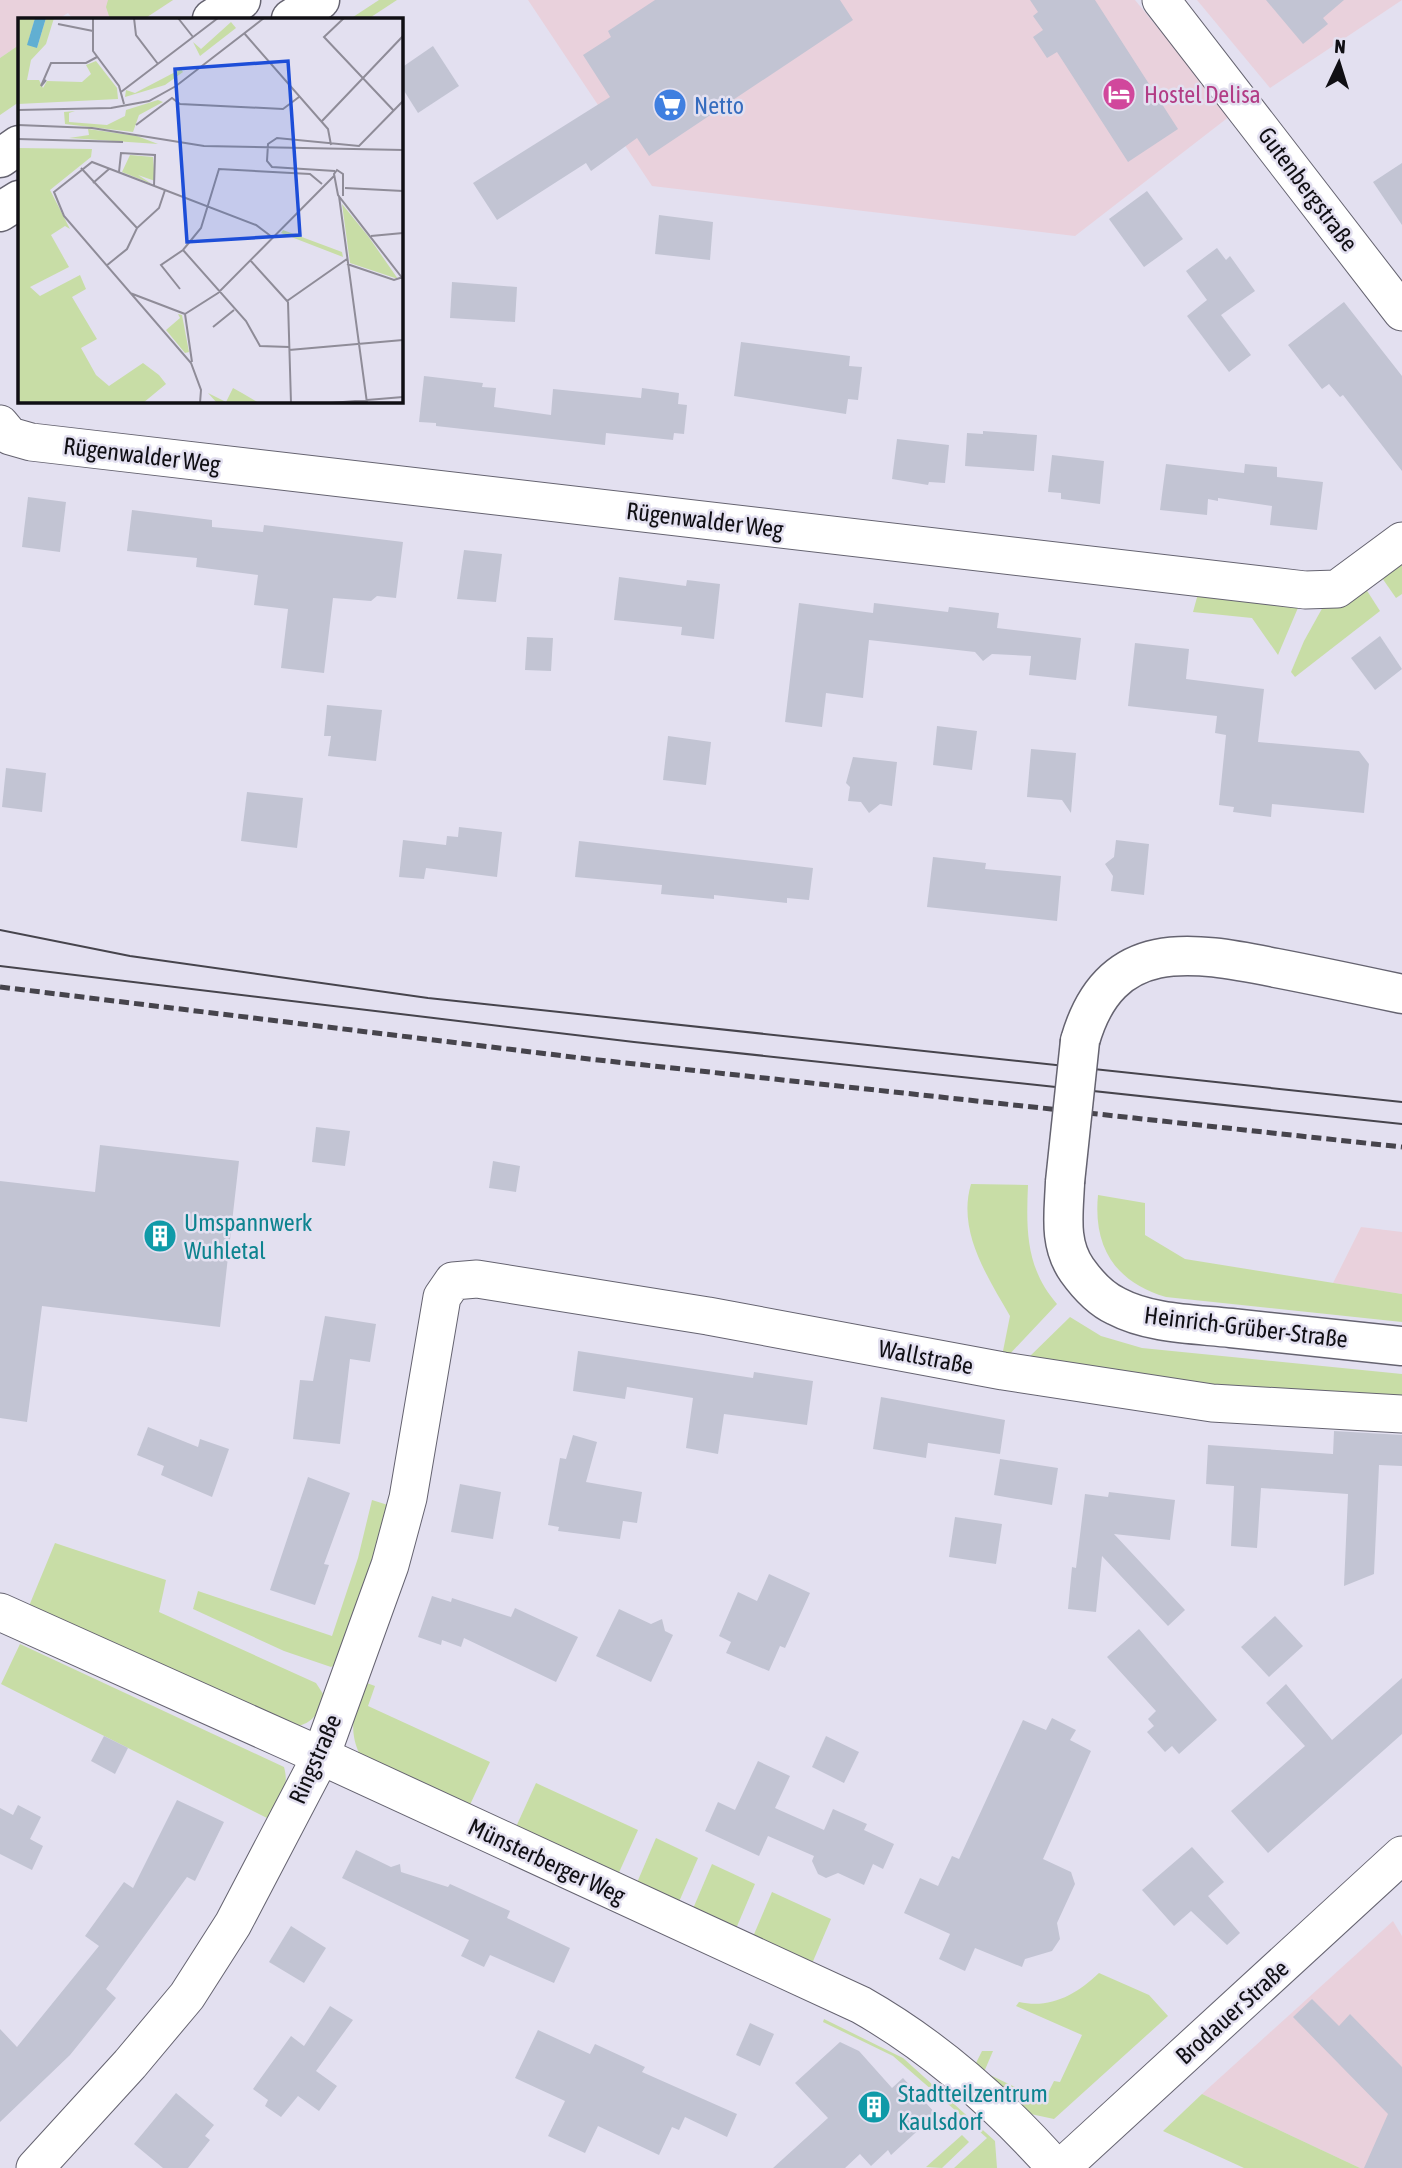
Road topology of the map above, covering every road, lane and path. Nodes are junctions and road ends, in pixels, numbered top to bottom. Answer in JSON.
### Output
{"nodes":[{"id":1,"x":240,"y":0,"type":"edge"},
{"id":2,"x":320,"y":0,"type":"edge"},
{"id":3,"x":1161,"y":0,"type":"edge"},
{"id":4,"x":213,"y":18,"type":"edge"},
{"id":5,"x":293,"y":18,"type":"edge"},
{"id":6,"x":18,"y":146,"type":"edge"},
{"id":7,"x":0,"y":158,"type":"edge"},
{"id":8,"x":18,"y":201,"type":"edge"},
{"id":9,"x":0,"y":212,"type":"edge"},
{"id":10,"x":1402,"y":312,"type":"edge"},
{"id":11,"x":0,"y":424,"type":"edge"},
{"id":12,"x":1402,"y":541,"type":"edge"},
{"id":13,"x":1402,"y":994,"type":"edge"},
{"id":14,"x":453,"y":1282,"type":"joint"},
{"id":15,"x":1402,"y":1346,"type":"edge"},
{"id":16,"x":1402,"y":1414,"type":"edge"},
{"id":17,"x":0,"y":1612,"type":"edge"},
{"id":18,"x":321,"y":1755,"type":"junction"},
{"id":19,"x":1402,"y":1856,"type":"edge"},
{"id":20,"x":34,"y":2168,"type":"edge"},
{"id":21,"x":1059,"y":2168,"type":"edge"}],
"edges":[{"from":1,"to":4,"type":"street"},
{"from":2,"to":5,"type":"street"},
{"from":3,"to":10,"type":"street","name":"Gutenbergstraße"},
{"from":6,"to":7,"type":"street"},
{"from":8,"to":9,"type":"street"},
{"from":11,"to":12,"type":"street","name":"Rügenwalder Weg"},
{"from":13,"to":15,"type":"street","name":"Heinrich-Grüber-Straße","bridge":true},
{"from":14,"to":16,"type":"street","name":"Wallstraße"},
{"from":14,"to":18,"type":"street","name":"Ringstraße"},
{"from":17,"to":18,"type":"street","name":"Münsterberger Weg"},
{"from":18,"to":20,"type":"street","name":"Ringstraße"},
{"from":18,"to":21,"type":"street","name":"Münsterberger Weg"},
{"from":19,"to":21,"type":"street","name":"Brodauer Straße"}]}
